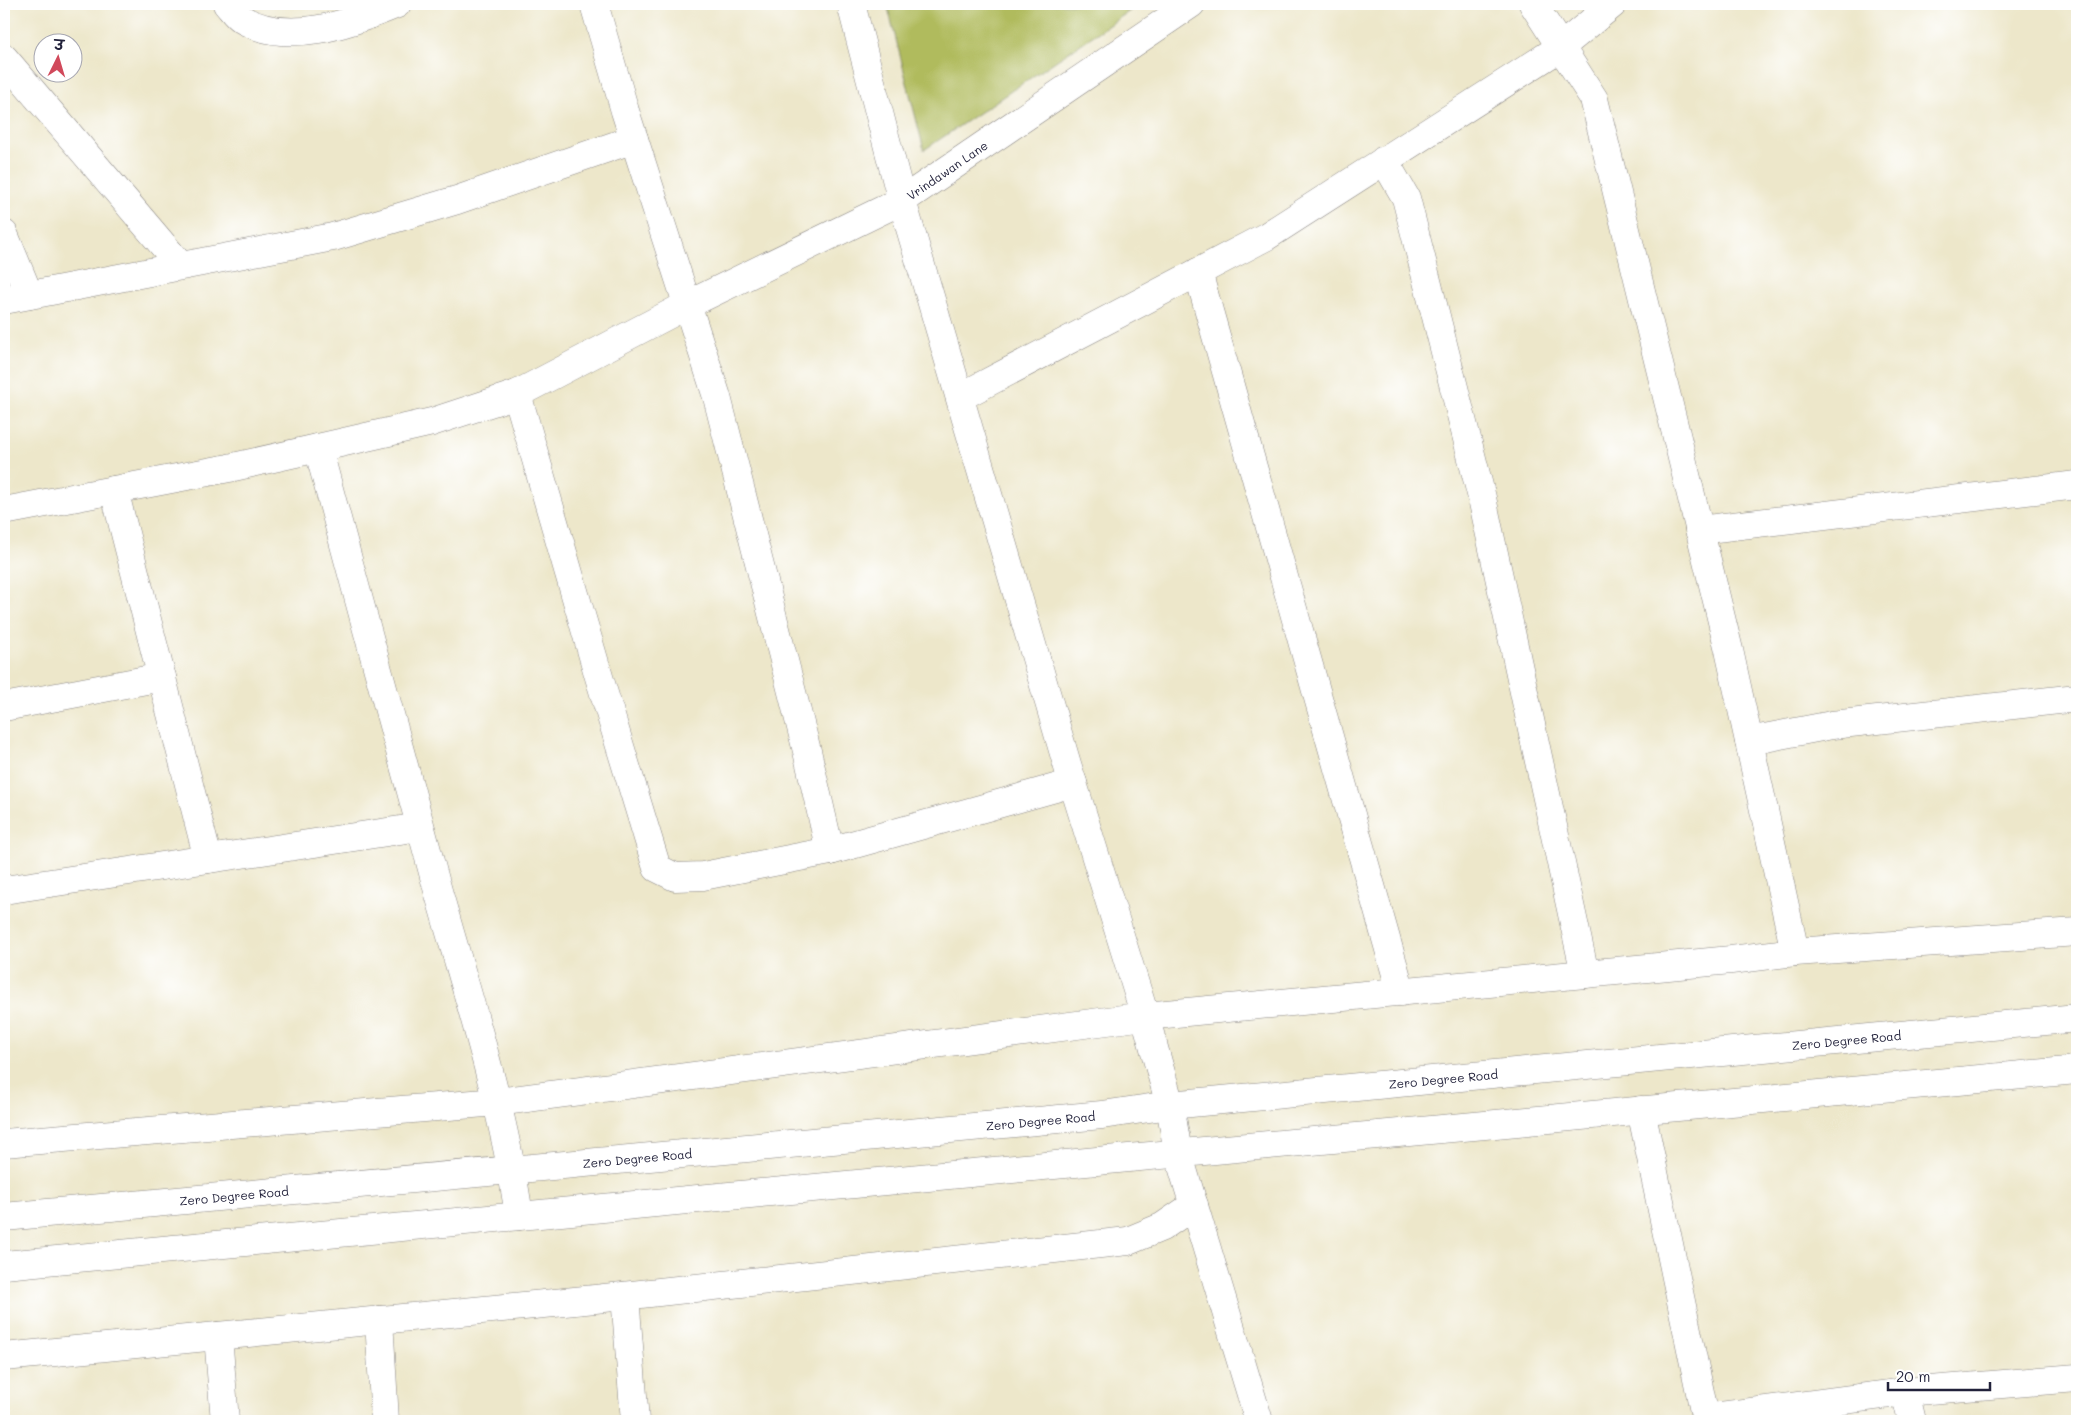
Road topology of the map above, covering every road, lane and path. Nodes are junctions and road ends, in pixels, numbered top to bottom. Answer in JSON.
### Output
{"nodes":[{"id":1,"x":227,"y":4,"type":"edge"},
{"id":2,"x":594,"y":4,"type":"edge"},
{"id":3,"x":851,"y":4,"type":"edge"},
{"id":4,"x":1191,"y":4,"type":"edge"},
{"id":5,"x":1533,"y":4,"type":"edge"},
{"id":6,"x":1612,"y":4,"type":"edge"},
{"id":7,"x":381,"y":7,"type":"edge"},
{"id":8,"x":1561,"y":47,"type":"junction"},
{"id":9,"x":4,"y":58,"type":"edge"},
{"id":10,"x":634,"y":140,"type":"junction"},
{"id":11,"x":1384,"y":160,"type":"junction"},
{"id":12,"x":902,"y":200,"type":"junction"},
{"id":13,"x":4,"y":234,"type":"edge"},
{"id":14,"x":180,"y":264,"type":"junction"},
{"id":15,"x":1198,"y":272,"type":"junction"},
{"id":16,"x":16,"y":297,"type":"edge"},
{"id":17,"x":687,"y":305,"type":"junction"},
{"id":18,"x":517,"y":394,"type":"junction"},
{"id":19,"x":960,"y":397,"type":"junction"},
{"id":20,"x":318,"y":448,"type":"junction"},
{"id":21,"x":2077,"y":485,"type":"edge"},
{"id":22,"x":114,"y":490,"type":"junction"},
{"id":23,"x":4,"y":511,"type":"edge"},
{"id":24,"x":1699,"y":530,"type":"junction"},
{"id":25,"x":162,"y":677,"type":"junction"},
{"id":26,"x":2077,"y":698,"type":"edge"},
{"id":27,"x":4,"y":707,"type":"edge"},
{"id":28,"x":1749,"y":740,"type":"junction"},
{"id":29,"x":1073,"y":783,"type":"junction"},
{"id":30,"x":420,"y":827,"type":"junction"},
{"id":31,"x":830,"y":851,"type":"junction"},
{"id":32,"x":208,"y":859,"type":"junction"},
{"id":33,"x":4,"y":890,"type":"edge"},
{"id":34,"x":2077,"y":932,"type":"edge"},
{"id":35,"x":1795,"y":952,"type":"junction"},
{"id":36,"x":1585,"y":974,"type":"junction"},
{"id":37,"x":1401,"y":992,"type":"junction"},
{"id":38,"x":1145,"y":1016,"type":"junction"},
{"id":39,"x":2077,"y":1018,"type":"edge"},
{"id":40,"x":2077,"y":1070,"type":"edge"},
{"id":41,"x":497,"y":1102,"type":"junction"},
{"id":42,"x":1170,"y":1105,"type":"junction"},
{"id":43,"x":1641,"y":1110,"type":"junction"},
{"id":44,"x":4,"y":1143,"type":"edge"},
{"id":45,"x":1178,"y":1153,"type":"junction"},
{"id":46,"x":512,"y":1170,"type":"junction"},
{"id":47,"x":1194,"y":1205,"type":"junction"},
{"id":48,"x":519,"y":1216,"type":"junction"},
{"id":49,"x":4,"y":1217,"type":"edge"},
{"id":50,"x":4,"y":1265,"type":"edge"},
{"id":51,"x":625,"y":1296,"type":"junction"},
{"id":52,"x":379,"y":1320,"type":"junction"},
{"id":53,"x":218,"y":1336,"type":"junction"},
{"id":54,"x":4,"y":1357,"type":"edge"},
{"id":55,"x":2077,"y":1378,"type":"edge"},
{"id":56,"x":1906,"y":1392,"type":"junction"},
{"id":57,"x":1706,"y":1420,"type":"edge"},
{"id":58,"x":225,"y":1421,"type":"edge"},
{"id":59,"x":386,"y":1421,"type":"edge"},
{"id":60,"x":635,"y":1421,"type":"edge"},
{"id":61,"x":1259,"y":1421,"type":"edge"},
{"id":62,"x":1912,"y":1421,"type":"edge"}],
"edges":[{"from":1,"to":7,"type":"street"},
{"from":2,"to":10,"type":"street"},
{"from":3,"to":12,"type":"street"},
{"from":4,"to":12,"type":"street","name":"Vrindawan Lane"},
{"from":5,"to":8,"type":"street"},
{"from":6,"to":8,"type":"street"},
{"from":8,"to":11,"type":"street"},
{"from":8,"to":24,"type":"street"},
{"from":9,"to":14,"type":"street"},
{"from":10,"to":14,"type":"street"},
{"from":10,"to":17,"type":"street"},
{"from":11,"to":15,"type":"street"},
{"from":11,"to":36,"type":"street"},
{"from":12,"to":17,"type":"street","name":"Vrindawan Lane"},
{"from":12,"to":19,"type":"street"},
{"from":13,"to":16,"type":"street"},
{"from":14,"to":16,"type":"street"},
{"from":15,"to":19,"type":"street"},
{"from":15,"to":37,"type":"street"},
{"from":17,"to":18,"type":"street","name":"Vrindawan Lane"},
{"from":17,"to":31,"type":"street"},
{"from":18,"to":20,"type":"street","name":"Vrindawan Lane"},
{"from":18,"to":31,"type":"street"},
{"from":19,"to":29,"type":"street"},
{"from":20,"to":22,"type":"street","name":"Vrindawan Lane"},
{"from":20,"to":30,"type":"street"},
{"from":21,"to":24,"type":"street"},
{"from":22,"to":23,"type":"street","name":"Vrindawan Lane"},
{"from":22,"to":25,"type":"street"},
{"from":24,"to":28,"type":"street"},
{"from":25,"to":27,"type":"street"},
{"from":25,"to":32,"type":"street"},
{"from":26,"to":28,"type":"street"},
{"from":28,"to":35,"type":"street"},
{"from":29,"to":31,"type":"street"},
{"from":29,"to":38,"type":"street"},
{"from":30,"to":32,"type":"street"},
{"from":30,"to":41,"type":"street"},
{"from":32,"to":33,"type":"street"},
{"from":34,"to":35,"type":"street"},
{"from":35,"to":36,"type":"street"},
{"from":36,"to":37,"type":"street"},
{"from":37,"to":38,"type":"street"},
{"from":38,"to":41,"type":"street"},
{"from":38,"to":42,"type":"street"},
{"from":39,"to":42,"type":"street","name":"Zero Degree Road"},
{"from":40,"to":43,"type":"street"},
{"from":41,"to":44,"type":"street"},
{"from":41,"to":46,"type":"street"},
{"from":42,"to":45,"type":"street"},
{"from":42,"to":46,"type":"street","name":"Zero Degree Road"},
{"from":43,"to":45,"type":"street"},
{"from":43,"to":57,"type":"street"},
{"from":45,"to":47,"type":"street"},
{"from":45,"to":48,"type":"street"},
{"from":46,"to":48,"type":"street"},
{"from":46,"to":49,"type":"street","name":"Zero Degree Road"},
{"from":47,"to":51,"type":"street"},
{"from":47,"to":61,"type":"street"},
{"from":48,"to":50,"type":"street"},
{"from":51,"to":52,"type":"street"},
{"from":51,"to":60,"type":"street"},
{"from":52,"to":53,"type":"street"},
{"from":52,"to":59,"type":"street"},
{"from":53,"to":54,"type":"street"},
{"from":53,"to":58,"type":"street"},
{"from":55,"to":56,"type":"street"},
{"from":56,"to":57,"type":"street"},
{"from":56,"to":62,"type":"street"}]}
